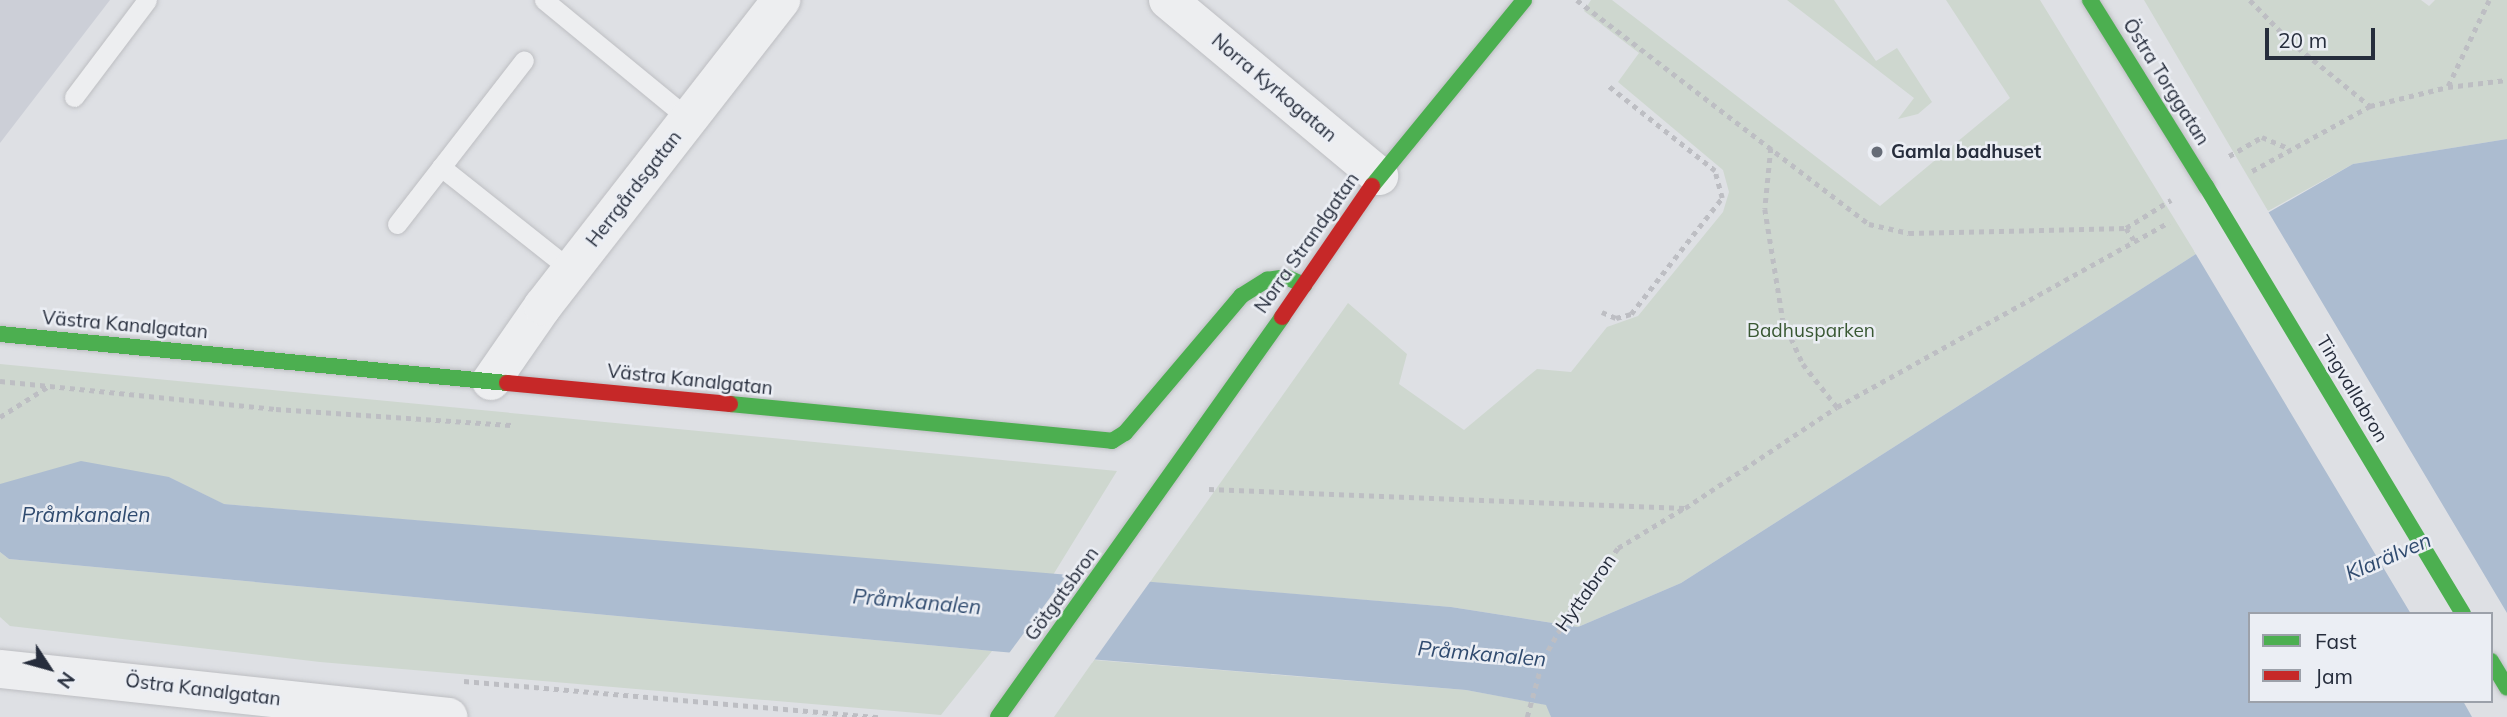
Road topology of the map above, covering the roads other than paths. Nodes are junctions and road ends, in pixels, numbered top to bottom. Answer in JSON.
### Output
{"nodes":[{"id":1,"x":147,"y":0,"type":"edge"},
{"id":2,"x":544,"y":0,"type":"edge"},
{"id":3,"x":781,"y":0,"type":"edge"},
{"id":4,"x":1168,"y":0,"type":"edge"},
{"id":5,"x":1524,"y":0,"type":"edge"},
{"id":6,"x":2090,"y":0,"type":"edge"},
{"id":7,"x":524,"y":60,"type":"dead end"},
{"id":8,"x":74,"y":97,"type":"dead end"},
{"id":9,"x":688,"y":119,"type":"junction"},
{"id":10,"x":441,"y":167,"type":"junction"},
{"id":11,"x":1379,"y":176,"type":"junction"},
{"id":12,"x":2206,"y":186,"type":"joint"},
{"id":13,"x":397,"y":223,"type":"dead end"},
{"id":14,"x":571,"y":270,"type":"junction"},
{"id":15,"x":1304,"y":285,"type":"junction"},
{"id":16,"x":0,"y":334,"type":"edge"},
{"id":17,"x":492,"y":381,"type":"junction"},
{"id":18,"x":1140,"y":522,"type":"joint"},
{"id":19,"x":2462,"y":612,"type":"edge"},
{"id":20,"x":2493,"y":665,"type":"edge"},
{"id":21,"x":0,"y":669,"type":"edge"},
{"id":22,"x":2507,"y":688,"type":"edge"},
{"id":23,"x":238,"y":706,"type":"edge"},
{"id":24,"x":449,"y":717,"type":"edge"},
{"id":25,"x":998,"y":717,"type":"edge"}],
"edges":[{"from":1,"to":8,"type":"lane"},
{"from":2,"to":9,"type":"lane"},
{"from":3,"to":9,"type":"street","name":"Herrgårdsgatan"},
{"from":4,"to":11,"type":"street","name":"Norra Kyrkogatan"},
{"from":5,"to":11,"type":"street","name":"Norra Strandgatan"},
{"from":6,"to":12,"type":"street","name":"Östra Torggatan"},
{"from":7,"to":10,"type":"lane"},
{"from":9,"to":14,"type":"street","name":"Herrgårdsgatan"},
{"from":10,"to":13,"type":"lane"},
{"from":10,"to":14,"type":"lane"},
{"from":11,"to":15,"type":"street","name":"Norra Strandgatan"},
{"from":12,"to":19,"type":"street","name":"Tingvallabron","bridge":true},
{"from":14,"to":17,"type":"street","name":"Herrgårdsgatan"},
{"from":15,"to":17,"type":"street","name":"Västra Kanalgatan"},
{"from":15,"to":18,"type":"street","name":"Norra Strandgatan"},
{"from":16,"to":17,"type":"street","name":"Västra Kanalgatan"},
{"from":18,"to":25,"type":"street","name":"Götgatsbron"},
{"from":20,"to":22,"type":"street"},
{"from":21,"to":23,"type":"street","name":"Östra Kanalgatan"},
{"from":23,"to":24,"type":"street","name":"Östra Kanalgatan"}]}
